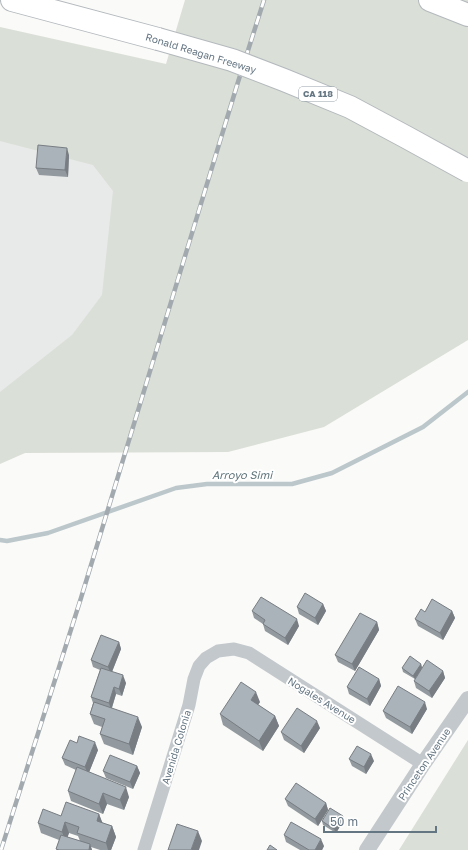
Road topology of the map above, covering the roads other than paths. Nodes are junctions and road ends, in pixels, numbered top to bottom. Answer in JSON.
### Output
{"nodes":[{"id":1,"x":12,"y":0,"type":"edge"},
{"id":2,"x":430,"y":0,"type":"edge"},
{"id":3,"x":468,"y":15,"type":"edge"},
{"id":4,"x":468,"y":171,"type":"edge"},
{"id":5,"x":218,"y":651,"type":"joint"},
{"id":6,"x":468,"y":698,"type":"edge"},
{"id":7,"x":423,"y":764,"type":"junction"},
{"id":8,"x":144,"y":850,"type":"edge"},
{"id":9,"x":367,"y":850,"type":"edge"}],
"edges":[{"from":1,"to":4,"type":"highway","name":"Ronald Reagan Freeway","number":"CA 118","bridge":true},
{"from":2,"to":3,"type":"highway"},
{"from":5,"to":7,"type":"street","name":"Nogales Avenue"},
{"from":5,"to":8,"type":"street","name":"Avenida Colonia"},
{"from":6,"to":7,"type":"street","name":"Princeton Avenue"},
{"from":7,"to":9,"type":"street","name":"Princeton Avenue"}]}
